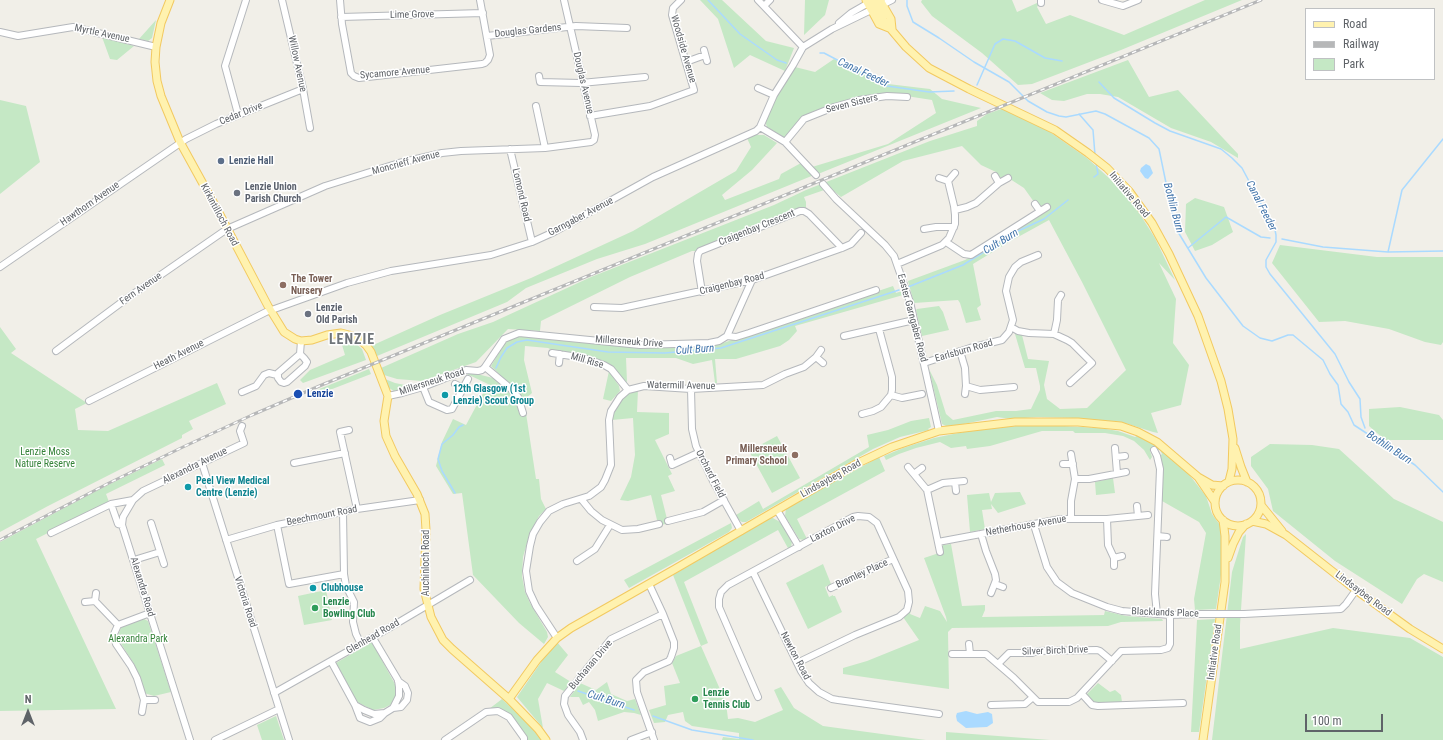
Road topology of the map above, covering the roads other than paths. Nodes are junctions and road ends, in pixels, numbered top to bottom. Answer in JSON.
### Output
{"nodes":[{"id":1,"x":169,"y":0,"type":"edge"},
{"id":2,"x":246,"y":0,"type":"edge"},
{"id":3,"x":282,"y":0,"type":"edge"},
{"id":4,"x":340,"y":0,"type":"edge"},
{"id":5,"x":480,"y":0,"type":"edge"},
{"id":6,"x":564,"y":0,"type":"edge"},
{"id":7,"x":681,"y":0,"type":"edge"},
{"id":8,"x":758,"y":0,"type":"edge"},
{"id":9,"x":770,"y":0,"type":"edge"},
{"id":10,"x":892,"y":0,"type":"edge"},
{"id":11,"x":1102,"y":0,"type":"edge"},
{"id":12,"x":1138,"y":0,"type":"edge"},
{"id":13,"x":874,"y":3,"type":"edge"},
{"id":14,"x":764,"y":6,"type":"junction"},
{"id":15,"x":483,"y":14,"type":"junction"},
{"id":16,"x":341,"y":17,"type":"junction"},
{"id":17,"x":570,"y":27,"type":"junction"},
{"id":18,"x":627,"y":28,"type":"dead end"},
{"id":19,"x":892,"y":29,"type":"junction"},
{"id":20,"x":0,"y":32,"type":"edge"},
{"id":21,"x":487,"y":36,"type":"junction"},
{"id":22,"x":156,"y":47,"type":"junction"},
{"id":23,"x":803,"y":47,"type":"junction"},
{"id":24,"x":705,"y":55,"type":"dead end"},
{"id":25,"x":686,"y":62,"type":"junction"},
{"id":26,"x":539,"y":76,"type":"dead end"},
{"id":27,"x":645,"y":77,"type":"dead end"},
{"id":28,"x":583,"y":82,"type":"junction"},
{"id":29,"x":757,"y":88,"type":"dead end"},
{"id":30,"x":302,"y":89,"type":"junction"},
{"id":31,"x":774,"y":95,"type":"junction"},
{"id":32,"x":907,"y":97,"type":"dead end"},
{"id":33,"x":536,"y":106,"type":"dead end"},
{"id":34,"x":238,"y":114,"type":"junction"},
{"id":35,"x":590,"y":116,"type":"junction"},
{"id":36,"x":760,"y":127,"type":"junction"},
{"id":37,"x":310,"y":128,"type":"dead end"},
{"id":38,"x":594,"y":140,"type":"joint"},
{"id":39,"x":180,"y":142,"type":"junction"},
{"id":40,"x":785,"y":142,"type":"junction"},
{"id":41,"x":545,"y":148,"type":"junction"},
{"id":42,"x":510,"y":149,"type":"junction"},
{"id":43,"x":955,"y":173,"type":"dead end"},
{"id":44,"x":816,"y":175,"type":"dead end"},
{"id":45,"x":995,"y":176,"type":"dead end"},
{"id":46,"x":939,"y":178,"type":"dead end"},
{"id":47,"x":1008,"y":178,"type":"dead end"},
{"id":48,"x":948,"y":182,"type":"junction"},
{"id":49,"x":999,"y":183,"type":"junction"},
{"id":50,"x":823,"y":184,"type":"dead end"},
{"id":51,"x":1035,"y":204,"type":"dead end"},
{"id":52,"x":1047,"y":207,"type":"dead end"},
{"id":53,"x":955,"y":210,"type":"junction"},
{"id":54,"x":1040,"y":211,"type":"junction"},
{"id":55,"x":954,"y":227,"type":"junction"},
{"id":56,"x":227,"y":229,"type":"junction"},
{"id":57,"x":924,"y":229,"type":"dead end"},
{"id":58,"x":861,"y":233,"type":"dead end"},
{"id":59,"x":532,"y":242,"type":"junction"},
{"id":60,"x":946,"y":242,"type":"junction"},
{"id":61,"x":842,"y":248,"type":"junction"},
{"id":62,"x":1033,"y":255,"type":"dead end"},
{"id":63,"x":897,"y":264,"type":"junction"},
{"id":64,"x":0,"y":267,"type":"edge"},
{"id":65,"x":752,"y":280,"type":"junction"},
{"id":66,"x":876,"y":290,"type":"dead end"},
{"id":67,"x":702,"y":292,"type":"junction"},
{"id":68,"x":1057,"y":298,"type":"dead end"},
{"id":69,"x":594,"y":307,"type":"dead end"},
{"id":70,"x":270,"y":310,"type":"junction"},
{"id":71,"x":914,"y":320,"type":"junction"},
{"id":72,"x":1011,"y":327,"type":"junction"},
{"id":73,"x":879,"y":328,"type":"junction"},
{"id":74,"x":1054,"y":334,"type":"junction"},
{"id":75,"x":727,"y":336,"type":"junction"},
{"id":76,"x":844,"y":336,"type":"dead end"},
{"id":77,"x":302,"y":341,"type":"junction"},
{"id":78,"x":56,"y":350,"type":"dead end"},
{"id":79,"x":821,"y":350,"type":"dead end"},
{"id":80,"x":960,"y":351,"type":"junction"},
{"id":81,"x":552,"y":353,"type":"dead end"},
{"id":82,"x":300,"y":354,"type":"junction"},
{"id":83,"x":560,"y":354,"type":"junction"},
{"id":84,"x":816,"y":357,"type":"junction"},
{"id":85,"x":559,"y":363,"type":"dead end"},
{"id":86,"x":823,"y":363,"type":"dead end"},
{"id":87,"x":924,"y":363,"type":"junction"},
{"id":88,"x":485,"y":367,"type":"junction"},
{"id":89,"x":277,"y":375,"type":"junction"},
{"id":90,"x":468,"y":379,"type":"dead end"},
{"id":91,"x":1070,"y":383,"type":"dead end"},
{"id":92,"x":455,"y":384,"type":"dead end"},
{"id":93,"x":1009,"y":385,"type":"dead end"},
{"id":94,"x":423,"y":386,"type":"junction"},
{"id":95,"x":966,"y":386,"type":"junction"},
{"id":96,"x":463,"y":388,"type":"junction"},
{"id":97,"x":691,"y":389,"type":"junction"},
{"id":98,"x":628,"y":390,"type":"junction"},
{"id":99,"x":242,"y":392,"type":"dead end"},
{"id":100,"x":917,"y":393,"type":"dead end"},
{"id":101,"x":965,"y":394,"type":"dead end"},
{"id":102,"x":890,"y":395,"type":"junction"},
{"id":103,"x":388,"y":396,"type":"junction"},
{"id":104,"x":89,"y":400,"type":"dead end"},
{"id":105,"x":523,"y":414,"type":"dead end"},
{"id":106,"x":862,"y":414,"type":"dead end"},
{"id":107,"x":242,"y":426,"type":"dead end"},
{"id":108,"x":349,"y":430,"type":"dead end"},
{"id":109,"x":939,"y":431,"type":"junction"},
{"id":110,"x":1233,"y":442,"type":"junction"},
{"id":111,"x":1115,"y":448,"type":"dead end"},
{"id":112,"x":1154,"y":450,"type":"dead end"},
{"id":113,"x":344,"y":453,"type":"junction"},
{"id":114,"x":698,"y":453,"type":"junction"},
{"id":115,"x":1071,"y":454,"type":"dead end"},
{"id":116,"x":1125,"y":456,"type":"dead end"},
{"id":117,"x":1116,"y":457,"type":"junction"},
{"id":118,"x":670,"y":458,"type":"dead end"},
{"id":119,"x":202,"y":463,"type":"junction"},
{"id":120,"x":294,"y":463,"type":"dead end"},
{"id":121,"x":1063,"y":464,"type":"dead end"},
{"id":122,"x":1073,"y":464,"type":"junction"},
{"id":123,"x":908,"y":467,"type":"dead end"},
{"id":124,"x":922,"y":468,"type":"dead end"},
{"id":125,"x":1126,"y":472,"type":"dead end"},
{"id":126,"x":1117,"y":473,"type":"junction"},
{"id":127,"x":914,"y":474,"type":"junction"},
{"id":128,"x":1198,"y":477,"type":"junction"},
{"id":129,"x":1074,"y":479,"type":"junction"},
{"id":130,"x":964,"y":481,"type":"dead end"},
{"id":131,"x":955,"y":482,"type":"junction"},
{"id":132,"x":1247,"y":482,"type":"junction"},
{"id":133,"x":1226,"y":483,"type":"junction"},
{"id":134,"x":927,"y":490,"type":"junction"},
{"id":135,"x":956,"y":491,"type":"dead end"},
{"id":136,"x":133,"y":500,"type":"junction"},
{"id":137,"x":420,"y":500,"type":"junction"},
{"id":138,"x":582,"y":500,"type":"junction"},
{"id":139,"x":724,"y":500,"type":"junction"},
{"id":140,"x":1215,"y":502,"type":"junction"},
{"id":141,"x":111,"y":504,"type":"junction"},
{"id":142,"x":1261,"y":505,"type":"junction"},
{"id":143,"x":1137,"y":506,"type":"dead end"},
{"id":144,"x":357,"y":509,"type":"junction"},
{"id":145,"x":777,"y":510,"type":"junction"},
{"id":146,"x":343,"y":512,"type":"junction"},
{"id":147,"x":674,"y":512,"type":"dead end"},
{"id":148,"x":1148,"y":515,"type":"dead end"},
{"id":149,"x":1138,"y":516,"type":"junction"},
{"id":150,"x":1071,"y":518,"type":"junction"},
{"id":151,"x":676,"y":519,"type":"junction"},
{"id":152,"x":1107,"y":519,"type":"junction"},
{"id":153,"x":1223,"y":520,"type":"junction"},
{"id":154,"x":668,"y":521,"type":"dead end"},
{"id":155,"x":1249,"y":522,"type":"junction"},
{"id":156,"x":151,"y":523,"type":"dead end"},
{"id":157,"x":659,"y":524,"type":"dead end"},
{"id":158,"x":122,"y":525,"type":"junction"},
{"id":159,"x":278,"y":525,"type":"junction"},
{"id":160,"x":610,"y":525,"type":"junction"},
{"id":161,"x":1034,"y":525,"type":"junction"},
{"id":162,"x":741,"y":531,"type":"junction"},
{"id":163,"x":51,"y":533,"type":"dead end"},
{"id":164,"x":981,"y":534,"type":"junction"},
{"id":165,"x":1286,"y":535,"type":"junction"},
{"id":166,"x":1158,"y":536,"type":"junction"},
{"id":167,"x":1167,"y":536,"type":"dead end"},
{"id":168,"x":226,"y":540,"type":"junction"},
{"id":169,"x":938,"y":542,"type":"junction"},
{"id":170,"x":799,"y":548,"type":"junction"},
{"id":171,"x":160,"y":552,"type":"junction"},
{"id":172,"x":940,"y":552,"type":"dead end"},
{"id":173,"x":1122,"y":556,"type":"dead end"},
{"id":174,"x":1114,"y":558,"type":"junction"},
{"id":175,"x":893,"y":559,"type":"junction"},
{"id":176,"x":134,"y":560,"type":"junction"},
{"id":177,"x":577,"y":561,"type":"dead end"},
{"id":178,"x":164,"y":564,"type":"dead end"},
{"id":179,"x":1226,"y":564,"type":"junction"},
{"id":180,"x":1114,"y":566,"type":"dead end"},
{"id":181,"x":753,"y":572,"type":"junction"},
{"id":182,"x":344,"y":574,"type":"junction"},
{"id":183,"x":470,"y":580,"type":"dead end"},
{"id":184,"x":649,"y":584,"type":"junction"},
{"id":185,"x":995,"y":584,"type":"junction"},
{"id":186,"x":1003,"y":587,"type":"dead end"},
{"id":187,"x":831,"y":588,"type":"dead end"},
{"id":188,"x":1356,"y":590,"type":"junction"},
{"id":189,"x":96,"y":593,"type":"dead end"},
{"id":190,"x":991,"y":593,"type":"dead end"},
{"id":191,"x":95,"y":601,"type":"junction"},
{"id":192,"x":85,"y":602,"type":"dead end"},
{"id":193,"x":427,"y":606,"type":"junction"},
{"id":194,"x":150,"y":613,"type":"junction"},
{"id":195,"x":663,"y":614,"type":"junction"},
{"id":196,"x":1157,"y":614,"type":"junction"},
{"id":197,"x":1170,"y":615,"type":"junction"},
{"id":198,"x":118,"y":625,"type":"junction"},
{"id":199,"x":373,"y":638,"type":"junction"},
{"id":200,"x":557,"y":638,"type":"junction"},
{"id":201,"x":361,"y":644,"type":"junction"},
{"id":202,"x":970,"y":644,"type":"dead end"},
{"id":203,"x":1443,"y":649,"type":"edge"},
{"id":204,"x":952,"y":654,"type":"dead end"},
{"id":205,"x":970,"y":654,"type":"junction"},
{"id":206,"x":331,"y":661,"type":"junction"},
{"id":207,"x":1112,"y":661,"type":"junction"},
{"id":208,"x":797,"y":663,"type":"junction"},
{"id":209,"x":998,"y":664,"type":"junction"},
{"id":210,"x":274,"y":693,"type":"junction"},
{"id":211,"x":1082,"y":694,"type":"junction"},
{"id":212,"x":758,"y":697,"type":"dead end"},
{"id":213,"x":1032,"y":698,"type":"junction"},
{"id":214,"x":510,"y":699,"type":"junction"},
{"id":215,"x":144,"y":700,"type":"junction"},
{"id":216,"x":155,"y":700,"type":"dead end"},
{"id":217,"x":1183,"y":703,"type":"dead end"},
{"id":218,"x":355,"y":705,"type":"junction"},
{"id":219,"x":991,"y":705,"type":"dead end"},
{"id":220,"x":279,"y":709,"type":"junction"},
{"id":221,"x":142,"y":712,"type":"dead end"},
{"id":222,"x":385,"y":713,"type":"junction"},
{"id":223,"x":939,"y":714,"type":"dead end"},
{"id":224,"x":652,"y":732,"type":"junction"},
{"id":225,"x":190,"y":740,"type":"edge"},
{"id":226,"x":215,"y":740,"type":"edge"},
{"id":227,"x":288,"y":740,"type":"edge"},
{"id":228,"x":446,"y":740,"type":"edge"},
{"id":229,"x":524,"y":740,"type":"edge"},
{"id":230,"x":546,"y":740,"type":"edge"},
{"id":231,"x":583,"y":740,"type":"edge"},
{"id":232,"x":631,"y":740,"type":"edge"},
{"id":233,"x":654,"y":740,"type":"edge"},
{"id":234,"x":1203,"y":740,"type":"edge"}],
"edges":[{"from":1,"to":22,"type":"main road","name":"Kirkintilloch Road"},
{"from":2,"to":34,"type":"street"},
{"from":3,"to":30,"type":"street","name":"Willow Avenue"},
{"from":4,"to":16,"type":"street","name":"Sycamore Avenue"},
{"from":5,"to":15,"type":"street","name":"Sycamore Avenue"},
{"from":6,"to":17,"type":"street","name":"Douglas Avenue"},
{"from":7,"to":25,"type":"street","name":"Woodside Avenue"},
{"from":8,"to":14,"type":"street"},
{"from":9,"to":14,"type":"street"},
{"from":10,"to":13,"type":"street"},
{"from":11,"to":12,"type":"street"},
{"from":13,"to":19,"type":"main road","name":"Initiative Road"},
{"from":13,"to":19,"type":"main road","name":"Initiative Road"},
{"from":13,"to":23,"type":"street"},
{"from":14,"to":23,"type":"street"},
{"from":15,"to":16,"type":"street","name":"Lime Grove"},
{"from":15,"to":21,"type":"street","name":"Sycamore Avenue"},
{"from":16,"to":21,"type":"street","name":"Sycamore Avenue"},
{"from":17,"to":18,"type":"street"},
{"from":17,"to":21,"type":"street","name":"Douglas Gardens"},
{"from":17,"to":28,"type":"street","name":"Douglas Avenue"},
{"from":19,"to":110,"type":"main road","name":"Initiative Road"},
{"from":20,"to":22,"type":"street","name":"Myrtle Avenue"},
{"from":22,"to":39,"type":"main road","name":"Kirkintilloch Road"},
{"from":23,"to":31,"type":"street"},
{"from":24,"to":25,"type":"street"},
{"from":25,"to":35,"type":"street","name":"Woodside Avenue"},
{"from":26,"to":28,"type":"street"},
{"from":27,"to":28,"type":"street"},
{"from":28,"to":35,"type":"street","name":"Douglas Avenue"},
{"from":29,"to":31,"type":"street"},
{"from":30,"to":34,"type":"street","name":"Cedar Drive"},
{"from":30,"to":37,"type":"street","name":"Willow Avenue"},
{"from":31,"to":36,"type":"street"},
{"from":32,"to":40,"type":"street","name":"Seven Sisters"},
{"from":33,"to":41,"type":"street"},
{"from":34,"to":39,"type":"street","name":"Cedar Drive"},
{"from":35,"to":38,"type":"street","name":"Douglas Avenue"},
{"from":36,"to":40,"type":"street"},
{"from":36,"to":59,"type":"street","name":"Garngaber Avenue"},
{"from":38,"to":41,"type":"street","name":"Moncrieff Avenue"},
{"from":39,"to":56,"type":"main road","name":"Kirkintilloch Road"},
{"from":39,"to":64,"type":"street","name":"Hawthorn Avenue"},
{"from":40,"to":44,"type":"street"},
{"from":41,"to":42,"type":"street","name":"Moncrieff Avenue"},
{"from":42,"to":56,"type":"street","name":"Moncrieff Avenue"},
{"from":42,"to":59,"type":"street","name":"Lomond Road"},
{"from":43,"to":48,"type":"street"},
{"from":45,"to":49,"type":"street"},
{"from":46,"to":48,"type":"street"},
{"from":47,"to":49,"type":"street"},
{"from":48,"to":53,"type":"street"},
{"from":49,"to":53,"type":"street"},
{"from":50,"to":63,"type":"street","name":"Easter Garngaber Road"},
{"from":51,"to":54,"type":"street"},
{"from":52,"to":54,"type":"street"},
{"from":53,"to":55,"type":"street"},
{"from":54,"to":60,"type":"street"},
{"from":55,"to":57,"type":"street"},
{"from":55,"to":60,"type":"street"},
{"from":56,"to":70,"type":"main road","name":"Kirkintilloch Road"},
{"from":56,"to":78,"type":"street","name":"Fern Avenue"},
{"from":58,"to":61,"type":"street","name":"Craigenbay Road"},
{"from":59,"to":70,"type":"street","name":"Garngaber Avenue"},
{"from":60,"to":63,"type":"street"},
{"from":61,"to":65,"type":"street","name":"Craigenbay Road"},
{"from":61,"to":67,"type":"street","name":"Craigenbay Crescent"},
{"from":62,"to":72,"type":"street"},
{"from":63,"to":71,"type":"street","name":"Easter Garngaber Road"},
{"from":65,"to":67,"type":"street","name":"Craigenbay Road"},
{"from":65,"to":75,"type":"street"},
{"from":66,"to":75,"type":"street","name":"Millersneuk Drive"},
{"from":67,"to":69,"type":"street","name":"Craigenbay Road"},
{"from":68,"to":74,"type":"street"},
{"from":70,"to":77,"type":"main road","name":"Kirkintilloch Road"},
{"from":70,"to":104,"type":"street","name":"Heath Avenue"},
{"from":71,"to":73,"type":"street"},
{"from":71,"to":87,"type":"street","name":"Easter Garngaber Road"},
{"from":72,"to":74,"type":"street"},
{"from":72,"to":80,"type":"street","name":"Earlsburn Road"},
{"from":73,"to":76,"type":"street"},
{"from":73,"to":102,"type":"street"},
{"from":74,"to":91,"type":"street"},
{"from":75,"to":88,"type":"street","name":"Millersneuk Drive"},
{"from":77,"to":82,"type":"street"},
{"from":77,"to":103,"type":"main road"},
{"from":79,"to":84,"type":"street","name":"Watermill Avenue"},
{"from":80,"to":87,"type":"street","name":"Earlsburn Road"},
{"from":80,"to":95,"type":"street"},
{"from":81,"to":83,"type":"street","name":"Mill Rise"},
{"from":82,"to":89,"type":"street"},
{"from":82,"to":89,"type":"street"},
{"from":83,"to":85,"type":"street","name":"Mill Rise"},
{"from":83,"to":98,"type":"street","name":"Mill Rise"},
{"from":84,"to":86,"type":"street"},
{"from":84,"to":97,"type":"street","name":"Watermill Avenue"},
{"from":87,"to":109,"type":"street","name":"Easter Garngaber Road"},
{"from":88,"to":94,"type":"street","name":"Millersneuk Road"},
{"from":88,"to":105,"type":"street"},
{"from":89,"to":99,"type":"street"},
{"from":90,"to":96,"type":"street"},
{"from":92,"to":96,"type":"street"},
{"from":93,"to":95,"type":"street"},
{"from":94,"to":96,"type":"street"},
{"from":94,"to":103,"type":"street","name":"Millersneuk Road"},
{"from":95,"to":101,"type":"street"},
{"from":97,"to":98,"type":"street","name":"Watermill Avenue"},
{"from":97,"to":114,"type":"street","name":"Orchard Field"},
{"from":98,"to":138,"type":"street"},
{"from":100,"to":102,"type":"street"},
{"from":102,"to":106,"type":"street"},
{"from":103,"to":137,"type":"main road","name":"Auchinloch Road"},
{"from":107,"to":119,"type":"street","name":"Alexandra Avenue"},
{"from":108,"to":113,"type":"street"},
{"from":109,"to":128,"type":"main road","name":"Lindsaybeg Road"},
{"from":109,"to":145,"type":"main road","name":"Lindsaybeg Road"},
{"from":110,"to":132,"type":"main road","name":"Initiative Road"},
{"from":110,"to":133,"type":"main road","name":"Initiative Road"},
{"from":111,"to":117,"type":"street"},
{"from":112,"to":166,"type":"street"},
{"from":113,"to":120,"type":"street"},
{"from":113,"to":144,"type":"street"},
{"from":114,"to":118,"type":"street"},
{"from":114,"to":139,"type":"street","name":"Orchard Field"},
{"from":115,"to":122,"type":"street"},
{"from":116,"to":117,"type":"street"},
{"from":117,"to":126,"type":"street"},
{"from":119,"to":136,"type":"street","name":"Alexandra Avenue"},
{"from":119,"to":168,"type":"street","name":"Victoria Road"},
{"from":121,"to":122,"type":"street"},
{"from":122,"to":129,"type":"street"},
{"from":123,"to":127,"type":"street"},
{"from":124,"to":127,"type":"street"},
{"from":125,"to":126,"type":"street"},
{"from":126,"to":129,"type":"street"},
{"from":127,"to":134,"type":"street"},
{"from":128,"to":133,"type":"main road","name":"Lindsaybeg Road"},
{"from":128,"to":140,"type":"main road","name":"Lindsaybeg Road"},
{"from":129,"to":150,"type":"street"},
{"from":130,"to":131,"type":"street"},
{"from":131,"to":134,"type":"street"},
{"from":131,"to":135,"type":"street"},
{"from":132,"to":133,"type":"main road"},
{"from":132,"to":142,"type":"main road"},
{"from":133,"to":140,"type":"main road"},
{"from":134,"to":169,"type":"street"},
{"from":136,"to":141,"type":"street","name":"Alexandra Avenue"},
{"from":136,"to":158,"type":"street","name":"Alexandra Avenue"},
{"from":137,"to":144,"type":"street","name":"Beechmount Road"},
{"from":137,"to":193,"type":"main road","name":"Auchinloch Road"},
{"from":138,"to":160,"type":"street"},
{"from":138,"to":200,"type":"street"},
{"from":139,"to":151,"type":"street"},
{"from":139,"to":162,"type":"street","name":"Orchard Field"},
{"from":140,"to":153,"type":"main road"},
{"from":141,"to":158,"type":"street","name":"Alexandra Road"},
{"from":141,"to":163,"type":"street","name":"Alexandra Avenue"},
{"from":142,"to":155,"type":"main road"},
{"from":142,"to":165,"type":"main road","name":"Lindsaybeg Road"},
{"from":143,"to":149,"type":"street"},
{"from":144,"to":146,"type":"street","name":"Beechmount Road"},
{"from":145,"to":162,"type":"main road","name":"Lindsaybeg Road"},
{"from":145,"to":170,"type":"street"},
{"from":146,"to":159,"type":"street","name":"Beechmount Road"},
{"from":146,"to":182,"type":"street"},
{"from":147,"to":151,"type":"street"},
{"from":148,"to":149,"type":"street","name":"Netherhouse Avenue"},
{"from":149,"to":152,"type":"street","name":"Netherhouse Avenue"},
{"from":150,"to":152,"type":"street","name":"Netherhouse Avenue"},
{"from":150,"to":161,"type":"street","name":"Netherhouse Avenue"},
{"from":151,"to":154,"type":"street"},
{"from":152,"to":174,"type":"street"},
{"from":153,"to":155,"type":"main road"},
{"from":153,"to":179,"type":"main road","name":"Initiative Road"},
{"from":155,"to":165,"type":"main road","name":"Lindsaybeg Road"},
{"from":155,"to":179,"type":"main road","name":"Initiative Road"},
{"from":156,"to":171,"type":"street"},
{"from":157,"to":160,"type":"street"},
{"from":158,"to":176,"type":"street","name":"Alexandra Road"},
{"from":159,"to":168,"type":"street","name":"Beechmount Road"},
{"from":159,"to":182,"type":"street"},
{"from":160,"to":177,"type":"street"},
{"from":161,"to":164,"type":"street","name":"Netherhouse Avenue"},
{"from":161,"to":196,"type":"street","name":"Blacklands Place"},
{"from":162,"to":184,"type":"main road","name":"Lindsaybeg Road"},
{"from":164,"to":169,"type":"street","name":"Netherhouse Avenue"},
{"from":164,"to":185,"type":"street"},
{"from":165,"to":188,"type":"main road","name":"Lindsaybeg Road"},
{"from":166,"to":167,"type":"street"},
{"from":166,"to":196,"type":"street"},
{"from":168,"to":210,"type":"street","name":"Victoria Road"},
{"from":169,"to":172,"type":"street"},
{"from":170,"to":175,"type":"street","name":"Laxton Drive"},
{"from":170,"to":181,"type":"street","name":"Laxton Drive"},
{"from":171,"to":176,"type":"street"},
{"from":171,"to":178,"type":"street"},
{"from":173,"to":174,"type":"street"},
{"from":174,"to":180,"type":"street"},
{"from":175,"to":187,"type":"street","name":"Bramley Place"},
{"from":175,"to":208,"type":"street","name":"Laxton Drive"},
{"from":176,"to":194,"type":"street","name":"Alexandra Road"},
{"from":179,"to":234,"type":"main road","name":"Initiative Road"},
{"from":181,"to":208,"type":"street","name":"Newton Road"},
{"from":181,"to":212,"type":"street","name":"Laxton Drive"},
{"from":182,"to":201,"type":"street"},
{"from":183,"to":193,"type":"street","name":"Glenhead Road"},
{"from":184,"to":195,"type":"street"},
{"from":184,"to":200,"type":"main road","name":"Lindsaybeg Road"},
{"from":185,"to":186,"type":"street"},
{"from":185,"to":190,"type":"street"},
{"from":188,"to":197,"type":"street","name":"Blacklands Place","bridge":true},
{"from":188,"to":203,"type":"main road","name":"Lindsaybeg Road"},
{"from":189,"to":191,"type":"street"},
{"from":191,"to":192,"type":"street"},
{"from":191,"to":198,"type":"street"},
{"from":193,"to":199,"type":"street","name":"Glenhead Road"},
{"from":193,"to":214,"type":"main road","name":"Auchinloch Road"},
{"from":194,"to":198,"type":"street"},
{"from":194,"to":225,"type":"street","name":"Alexandra Road"},
{"from":195,"to":224,"type":"street"},
{"from":195,"to":231,"type":"street","name":"Buchanan Drive"},
{"from":196,"to":197,"type":"street","name":"Blacklands Place"},
{"from":197,"to":207,"type":"street"},
{"from":198,"to":215,"type":"street"},
{"from":199,"to":201,"type":"street","name":"Glenhead Road"},
{"from":199,"to":222,"type":"street"},
{"from":200,"to":214,"type":"main road","name":"Lindsaybeg Road"},
{"from":201,"to":206,"type":"street","name":"Glenhead Road"},
{"from":202,"to":205,"type":"street"},
{"from":204,"to":205,"type":"street"},
{"from":205,"to":209,"type":"street"},
{"from":206,"to":210,"type":"street","name":"Glenhead Road"},
{"from":206,"to":218,"type":"street"},
{"from":207,"to":209,"type":"street","name":"Silver Birch Drive"},
{"from":207,"to":211,"type":"street"},
{"from":208,"to":223,"type":"street","name":"Newton Road"},
{"from":209,"to":213,"type":"street"},
{"from":210,"to":220,"type":"street","name":"Victoria Road"},
{"from":211,"to":213,"type":"street"},
{"from":211,"to":217,"type":"street"},
{"from":213,"to":219,"type":"street"},
{"from":214,"to":230,"type":"main road","name":"Auchinloch Road"},
{"from":215,"to":216,"type":"street"},
{"from":215,"to":221,"type":"street"},
{"from":218,"to":222,"type":"street"},
{"from":218,"to":222,"type":"street"},
{"from":220,"to":226,"type":"street"},
{"from":220,"to":227,"type":"street","name":"Victoria Road"},
{"from":224,"to":232,"type":"street"},
{"from":224,"to":233,"type":"street"},
{"from":228,"to":229,"type":"street"}]}
